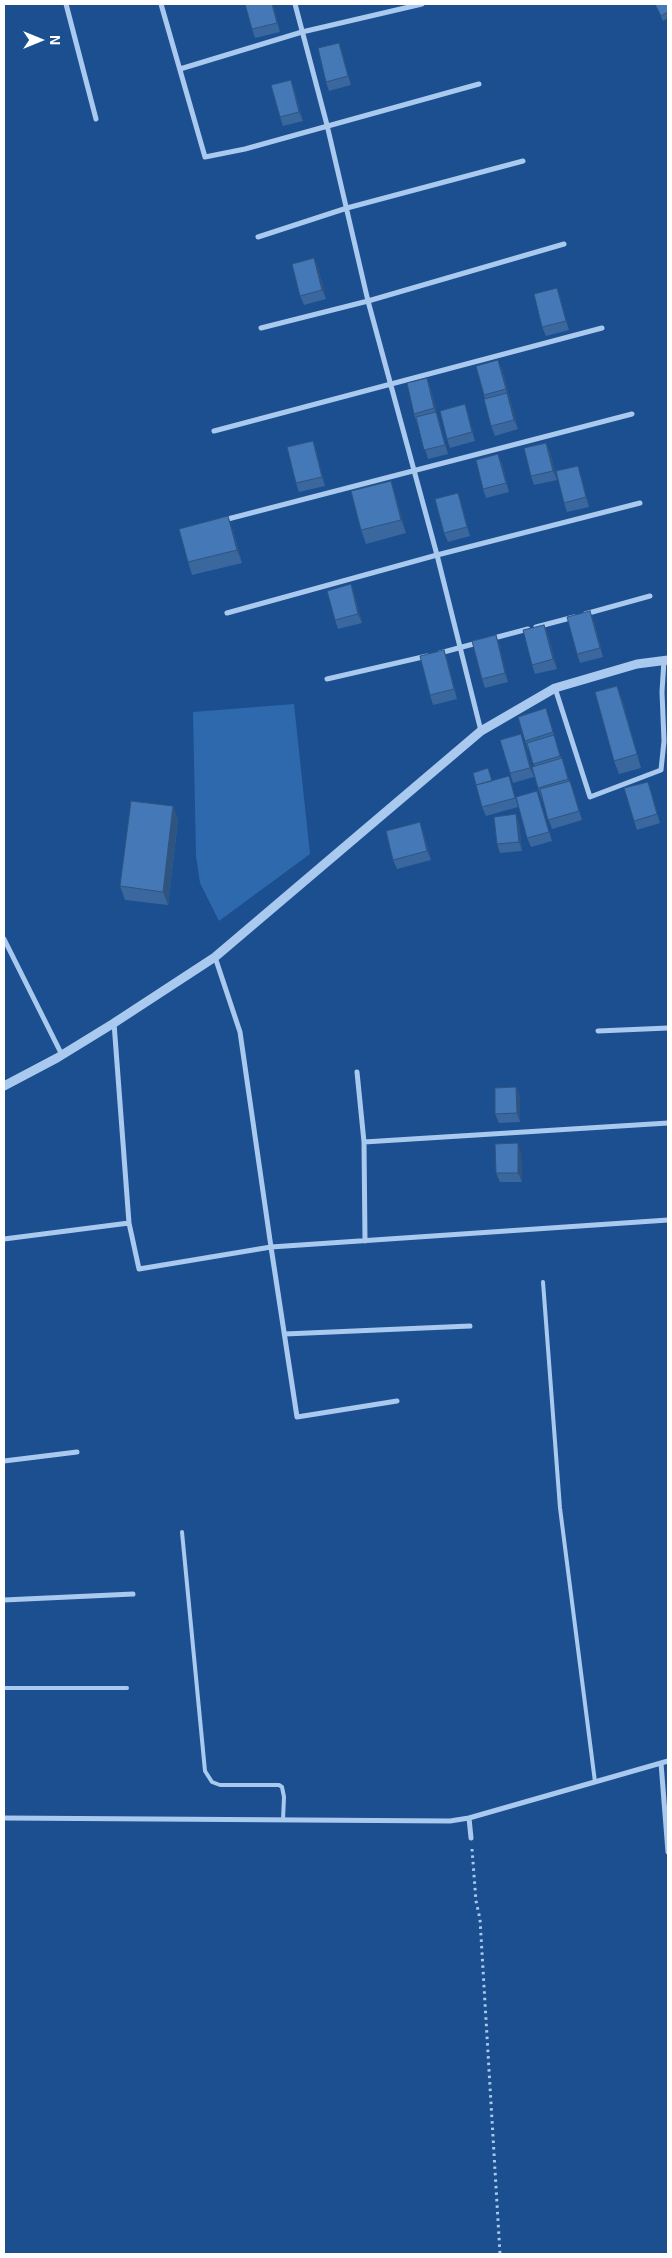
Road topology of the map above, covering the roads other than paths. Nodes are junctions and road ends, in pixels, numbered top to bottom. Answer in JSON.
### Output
{"nodes":[{"id":1,"x":66,"y":4,"type":"edge"},
{"id":2,"x":161,"y":4,"type":"edge"},
{"id":3,"x":295,"y":4,"type":"edge"},
{"id":4,"x":422,"y":4,"type":"edge"},
{"id":5,"x":302,"y":32,"type":"junction"},
{"id":6,"x":180,"y":69,"type":"junction"},
{"id":7,"x":479,"y":84,"type":"dead end"},
{"id":8,"x":96,"y":119,"type":"dead end"},
{"id":9,"x":327,"y":125,"type":"junction"},
{"id":10,"x":523,"y":161,"type":"dead end"},
{"id":11,"x":347,"y":208,"type":"junction"},
{"id":12,"x":258,"y":237,"type":"dead end"},
{"id":13,"x":564,"y":244,"type":"dead end"},
{"id":14,"x":368,"y":301,"type":"junction"},
{"id":15,"x":261,"y":328,"type":"dead end"},
{"id":16,"x":602,"y":328,"type":"dead end"},
{"id":17,"x":392,"y":386,"type":"junction"},
{"id":18,"x":632,"y":414,"type":"dead end"},
{"id":19,"x":214,"y":431,"type":"dead end"},
{"id":20,"x":414,"y":471,"type":"junction"},
{"id":21,"x":640,"y":503,"type":"dead end"},
{"id":22,"x":221,"y":521,"type":"edge"},
{"id":23,"x":437,"y":555,"type":"junction"},
{"id":24,"x":650,"y":596,"type":"dead end"},
{"id":25,"x":227,"y":613,"type":"dead end"},
{"id":26,"x":461,"y":647,"type":"junction"},
{"id":27,"x":666,"y":660,"type":"edge"},
{"id":28,"x":327,"y":680,"type":"dead end"},
{"id":29,"x":555,"y":688,"type":"junction"},
{"id":30,"x":481,"y":731,"type":"junction"},
{"id":31,"x":4,"y":939,"type":"edge"},
{"id":32,"x":215,"y":957,"type":"junction"},
{"id":33,"x":114,"y":1023,"type":"junction"},
{"id":34,"x":668,"y":1028,"type":"edge"},
{"id":35,"x":598,"y":1031,"type":"dead end"},
{"id":36,"x":62,"y":1055,"type":"junction"},
{"id":37,"x":357,"y":1072,"type":"dead end"},
{"id":38,"x":4,"y":1086,"type":"edge"},
{"id":39,"x":668,"y":1123,"type":"edge"},
{"id":40,"x":364,"y":1142,"type":"junction"},
{"id":41,"x":668,"y":1220,"type":"edge"},
{"id":42,"x":129,"y":1224,"type":"junction"},
{"id":43,"x":4,"y":1240,"type":"edge"},
{"id":44,"x":365,"y":1241,"type":"junction"},
{"id":45,"x":271,"y":1246,"type":"junction"},
{"id":46,"x":543,"y":1282,"type":"dead end"},
{"id":47,"x":470,"y":1326,"type":"dead end"},
{"id":48,"x":285,"y":1334,"type":"junction"},
{"id":49,"x":397,"y":1401,"type":"dead end"},
{"id":50,"x":78,"y":1452,"type":"dead end"},
{"id":51,"x":4,"y":1461,"type":"edge"},
{"id":52,"x":182,"y":1532,"type":"dead end"},
{"id":53,"x":133,"y":1594,"type":"dead end"},
{"id":54,"x":4,"y":1600,"type":"edge"},
{"id":55,"x":4,"y":1688,"type":"edge"},
{"id":56,"x":127,"y":1688,"type":"dead end"},
{"id":57,"x":668,"y":1761,"type":"edge"},
{"id":58,"x":661,"y":1763,"type":"junction"},
{"id":59,"x":595,"y":1782,"type":"junction"},
{"id":60,"x":4,"y":1818,"type":"edge"},
{"id":61,"x":469,"y":1818,"type":"junction"},
{"id":62,"x":283,"y":1820,"type":"junction"},
{"id":63,"x":471,"y":1838,"type":"road end"},
{"id":64,"x":668,"y":1852,"type":"edge"}],
"edges":[{"from":1,"to":8,"type":"street"},
{"from":2,"to":6,"type":"street"},
{"from":3,"to":5,"type":"street"},
{"from":4,"to":5,"type":"street"},
{"from":5,"to":6,"type":"street"},
{"from":5,"to":9,"type":"street"},
{"from":6,"to":9,"type":"street"},
{"from":7,"to":9,"type":"street"},
{"from":9,"to":11,"type":"street"},
{"from":10,"to":11,"type":"street"},
{"from":11,"to":12,"type":"street"},
{"from":11,"to":14,"type":"street"},
{"from":13,"to":14,"type":"street"},
{"from":14,"to":15,"type":"street"},
{"from":14,"to":17,"type":"street"},
{"from":16,"to":17,"type":"street"},
{"from":17,"to":19,"type":"street"},
{"from":17,"to":20,"type":"street"},
{"from":18,"to":20,"type":"street"},
{"from":20,"to":22,"type":"street"},
{"from":20,"to":23,"type":"street"},
{"from":21,"to":23,"type":"street"},
{"from":23,"to":25,"type":"street"},
{"from":23,"to":26,"type":"street"},
{"from":24,"to":26,"type":"street"},
{"from":26,"to":28,"type":"street"},
{"from":26,"to":30,"type":"street"},
{"from":27,"to":29,"type":"street"},
{"from":27,"to":29,"type":"street"},
{"from":29,"to":30,"type":"street"},
{"from":30,"to":32,"type":"street"},
{"from":31,"to":36,"type":"street"},
{"from":32,"to":33,"type":"street"},
{"from":32,"to":45,"type":"street"},
{"from":33,"to":36,"type":"street"},
{"from":33,"to":42,"type":"street"},
{"from":34,"to":35,"type":"street"},
{"from":36,"to":38,"type":"street"},
{"from":37,"to":40,"type":"street"},
{"from":39,"to":40,"type":"street"},
{"from":40,"to":44,"type":"street"},
{"from":41,"to":44,"type":"street"},
{"from":42,"to":43,"type":"street"},
{"from":42,"to":45,"type":"street"},
{"from":44,"to":45,"type":"street"},
{"from":45,"to":48,"type":"street"},
{"from":46,"to":59,"type":"lane"},
{"from":47,"to":48,"type":"street"},
{"from":48,"to":49,"type":"street"},
{"from":50,"to":51,"type":"street"},
{"from":52,"to":62,"type":"lane"},
{"from":53,"to":54,"type":"street"},
{"from":55,"to":56,"type":"lane"},
{"from":57,"to":58,"type":"street"},
{"from":58,"to":59,"type":"street"},
{"from":58,"to":64,"type":"street"},
{"from":59,"to":61,"type":"street"},
{"from":60,"to":62,"type":"street"},
{"from":61,"to":62,"type":"street"},
{"from":61,"to":63,"type":"street"}]}
